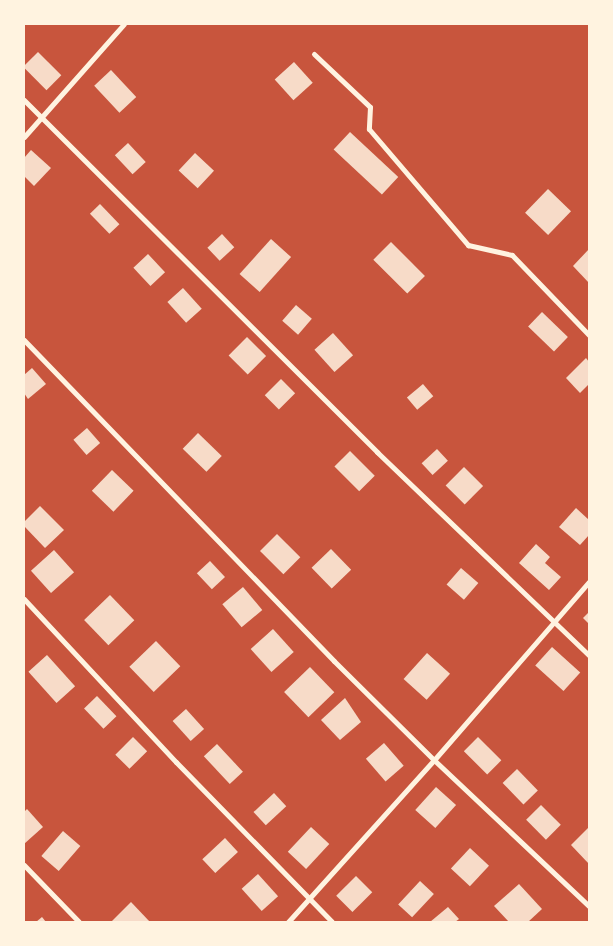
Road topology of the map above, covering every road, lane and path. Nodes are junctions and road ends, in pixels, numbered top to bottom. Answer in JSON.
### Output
{"nodes":[{"id":1,"x":124,"y":24,"type":"edge"},
{"id":2,"x":314,"y":54,"type":"dead end"},
{"id":3,"x":24,"y":100,"type":"edge"},
{"id":4,"x":42,"y":118,"type":"junction"},
{"id":5,"x":24,"y":138,"type":"edge"},
{"id":6,"x":589,"y":335,"type":"edge"},
{"id":7,"x":24,"y":340,"type":"edge"},
{"id":8,"x":589,"y":582,"type":"edge"},
{"id":9,"x":24,"y":598,"type":"edge"},
{"id":10,"x":555,"y":622,"type":"junction"},
{"id":11,"x":589,"y":656,"type":"edge"},
{"id":12,"x":434,"y":760,"type":"junction"},
{"id":13,"x":24,"y":865,"type":"edge"},
{"id":14,"x":309,"y":900,"type":"junction"},
{"id":15,"x":589,"y":906,"type":"edge"},
{"id":16,"x":79,"y":922,"type":"edge"},
{"id":17,"x":288,"y":922,"type":"edge"},
{"id":18,"x":332,"y":922,"type":"edge"}],
"edges":[{"from":1,"to":4,"type":"street"},
{"from":2,"to":6,"type":"street"},
{"from":3,"to":4,"type":"street"},
{"from":4,"to":5,"type":"street"},
{"from":4,"to":10,"type":"street"},
{"from":7,"to":12,"type":"street"},
{"from":8,"to":10,"type":"street"},
{"from":9,"to":14,"type":"street"},
{"from":10,"to":11,"type":"street"},
{"from":10,"to":12,"type":"street"},
{"from":12,"to":14,"type":"street"},
{"from":12,"to":15,"type":"street"},
{"from":13,"to":16,"type":"street"},
{"from":14,"to":17,"type":"street"},
{"from":14,"to":18,"type":"street"}]}
